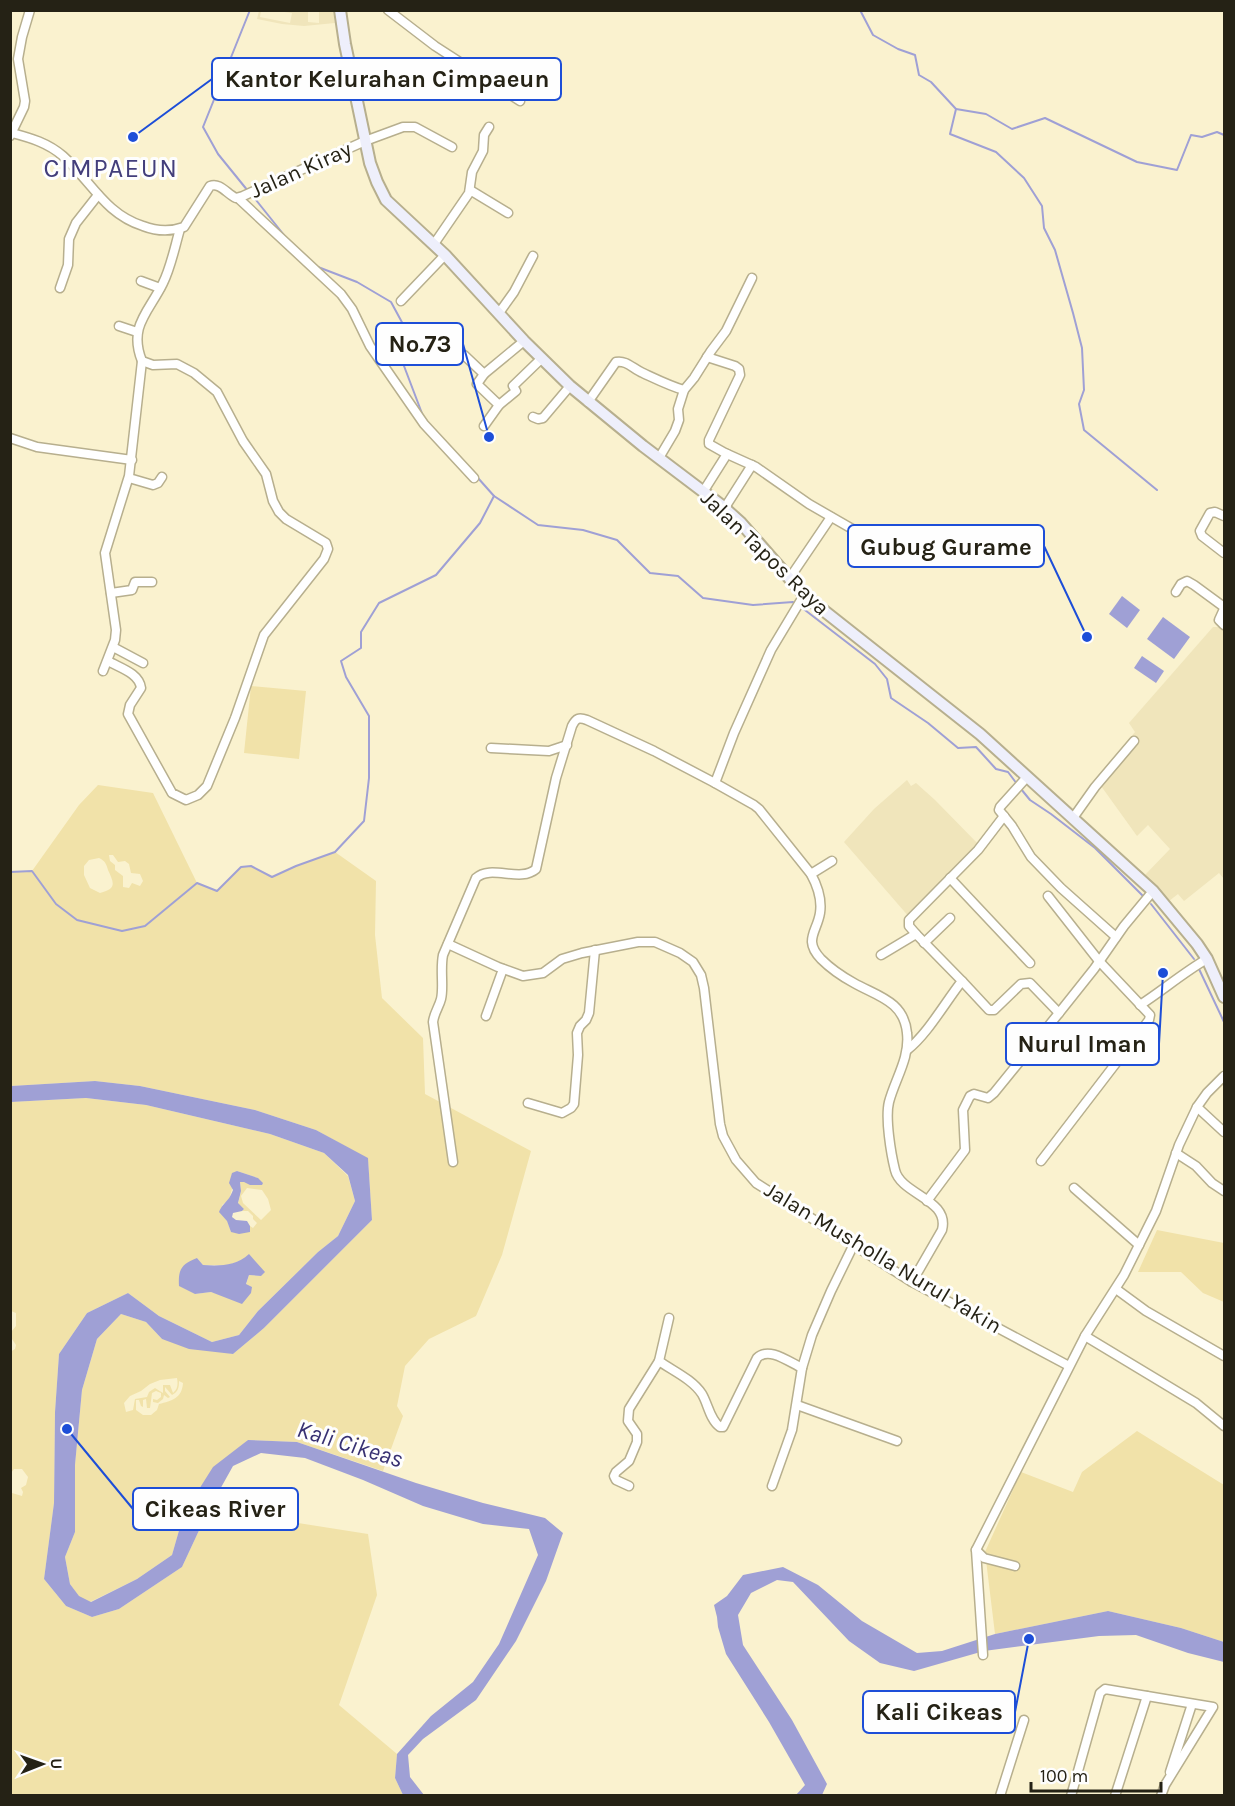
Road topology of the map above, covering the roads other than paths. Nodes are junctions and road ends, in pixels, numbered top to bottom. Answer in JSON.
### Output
{"nodes":[{"id":1,"x":30,"y":10,"type":"edge"},
{"id":2,"x":340,"y":10,"type":"edge"},
{"id":3,"x":388,"y":10,"type":"edge"},
{"id":4,"x":520,"y":101,"type":"dead end"},
{"id":5,"x":489,"y":127,"type":"dead end"},
{"id":6,"x":11,"y":134,"type":"edge"},
{"id":7,"x":364,"y":141,"type":"junction"},
{"id":8,"x":452,"y":147,"type":"dead end"},
{"id":9,"x":470,"y":190,"type":"junction"},
{"id":10,"x":98,"y":195,"type":"junction"},
{"id":11,"x":240,"y":197,"type":"junction"},
{"id":12,"x":508,"y":213,"type":"dead end"},
{"id":13,"x":180,"y":229,"type":"junction"},
{"id":14,"x":434,"y":244,"type":"junction"},
{"id":15,"x":445,"y":255,"type":"junction"},
{"id":16,"x":533,"y":256,"type":"dead end"},
{"id":17,"x":752,"y":278,"type":"dead end"},
{"id":18,"x":141,"y":281,"type":"dead end"},
{"id":19,"x":60,"y":288,"type":"dead end"},
{"id":20,"x":160,"y":288,"type":"junction"},
{"id":21,"x":401,"y":301,"type":"dead end"},
{"id":22,"x":499,"y":313,"type":"junction"},
{"id":23,"x":119,"y":326,"type":"dead end"},
{"id":24,"x":137,"y":332,"type":"junction"},
{"id":25,"x":524,"y":341,"type":"junction"},
{"id":26,"x":464,"y":355,"type":"dead end"},
{"id":27,"x":707,"y":357,"type":"junction"},
{"id":28,"x":542,"y":358,"type":"junction"},
{"id":29,"x":142,"y":361,"type":"junction"},
{"id":30,"x":484,"y":374,"type":"junction"},
{"id":31,"x":570,"y":386,"type":"junction"},
{"id":32,"x":684,"y":390,"type":"junction"},
{"id":33,"x":588,"y":402,"type":"junction"},
{"id":34,"x":499,"y":405,"type":"junction"},
{"id":35,"x":533,"y":417,"type":"dead end"},
{"id":36,"x":484,"y":426,"type":"dead end"},
{"id":37,"x":10,"y":438,"type":"edge"},
{"id":38,"x":727,"y":454,"type":"junction"},
{"id":39,"x":659,"y":458,"type":"junction"},
{"id":40,"x":132,"y":460,"type":"junction"},
{"id":41,"x":752,"y":465,"type":"junction"},
{"id":42,"x":162,"y":477,"type":"dead end"},
{"id":43,"x":129,"y":478,"type":"junction"},
{"id":44,"x":474,"y":478,"type":"dead end"},
{"id":45,"x":703,"y":492,"type":"junction"},
{"id":46,"x":724,"y":509,"type":"junction"},
{"id":47,"x":1224,"y":516,"type":"edge"},
{"id":48,"x":831,"y":517,"type":"junction"},
{"id":49,"x":868,"y":538,"type":"dead end"},
{"id":50,"x":1224,"y":553,"type":"edge"},
{"id":51,"x":789,"y":579,"type":"junction"},
{"id":52,"x":152,"y":582,"type":"dead end"},
{"id":53,"x":1176,"y":592,"type":"dead end"},
{"id":54,"x":111,"y":593,"type":"junction"},
{"id":55,"x":801,"y":599,"type":"junction"},
{"id":56,"x":1224,"y":608,"type":"edge"},
{"id":57,"x":1224,"y":625,"type":"edge"},
{"id":58,"x":112,"y":647,"type":"junction"},
{"id":59,"x":108,"y":661,"type":"junction"},
{"id":60,"x":143,"y":663,"type":"dead end"},
{"id":61,"x":103,"y":671,"type":"dead end"},
{"id":62,"x":1134,"y":741,"type":"dead end"},
{"id":63,"x":567,"y":745,"type":"junction"},
{"id":64,"x":491,"y":748,"type":"dead end"},
{"id":65,"x":1025,"y":779,"type":"junction"},
{"id":66,"x":715,"y":783,"type":"junction"},
{"id":67,"x":1004,"y":816,"type":"junction"},
{"id":68,"x":1073,"y":818,"type":"junction"},
{"id":69,"x":831,"y":861,"type":"dead end"},
{"id":70,"x":811,"y":874,"type":"junction"},
{"id":71,"x":950,"y":878,"type":"junction"},
{"id":72,"x":1154,"y":891,"type":"junction"},
{"id":73,"x":1048,"y":896,"type":"dead end"},
{"id":74,"x":950,"y":918,"type":"dead end"},
{"id":75,"x":916,"y":934,"type":"junction"},
{"id":76,"x":1116,"y":937,"type":"junction"},
{"id":77,"x":924,"y":943,"type":"junction"},
{"id":78,"x":448,"y":944,"type":"junction"},
{"id":79,"x":595,"y":950,"type":"junction"},
{"id":80,"x":881,"y":955,"type":"dead end"},
{"id":81,"x":1207,"y":959,"type":"junction"},
{"id":82,"x":1099,"y":961,"type":"junction"},
{"id":83,"x":1030,"y":963,"type":"dead end"},
{"id":84,"x":503,"y":969,"type":"junction"},
{"id":85,"x":962,"y":981,"type":"junction"},
{"id":86,"x":1224,"y":997,"type":"edge"},
{"id":87,"x":1140,"y":1005,"type":"junction"},
{"id":88,"x":1059,"y":1012,"type":"junction"},
{"id":89,"x":486,"y":1016,"type":"dead end"},
{"id":90,"x":907,"y":1050,"type":"junction"},
{"id":91,"x":1224,"y":1076,"type":"edge"},
{"id":92,"x":528,"y":1103,"type":"dead end"},
{"id":93,"x":1197,"y":1107,"type":"junction"},
{"id":94,"x":1224,"y":1132,"type":"edge"},
{"id":95,"x":1176,"y":1153,"type":"junction"},
{"id":96,"x":1041,"y":1161,"type":"dead end"},
{"id":97,"x":453,"y":1162,"type":"dead end"},
{"id":98,"x":1074,"y":1188,"type":"dead end"},
{"id":99,"x":1224,"y":1191,"type":"edge"},
{"id":100,"x":927,"y":1201,"type":"junction"},
{"id":101,"x":854,"y":1244,"type":"junction"},
{"id":102,"x":1139,"y":1245,"type":"junction"},
{"id":103,"x":912,"y":1282,"type":"junction"},
{"id":104,"x":1116,"y":1289,"type":"junction"},
{"id":105,"x":669,"y":1318,"type":"dead end"},
{"id":106,"x":1085,"y":1336,"type":"junction"},
{"id":107,"x":1224,"y":1356,"type":"edge"},
{"id":108,"x":659,"y":1361,"type":"junction"},
{"id":109,"x":1070,"y":1366,"type":"junction"},
{"id":110,"x":802,"y":1368,"type":"junction"},
{"id":111,"x":797,"y":1405,"type":"junction"},
{"id":112,"x":1224,"y":1426,"type":"edge"},
{"id":113,"x":897,"y":1441,"type":"dead end"},
{"id":114,"x":629,"y":1486,"type":"dead end"},
{"id":115,"x":772,"y":1486,"type":"dead end"},
{"id":116,"x":976,"y":1550,"type":"junction"},
{"id":117,"x":1015,"y":1566,"type":"dead end"},
{"id":118,"x":983,"y":1655,"type":"dead end"},
{"id":119,"x":1147,"y":1696,"type":"junction"},
{"id":120,"x":1192,"y":1704,"type":"junction"},
{"id":121,"x":1024,"y":1720,"type":"dead end"},
{"id":122,"x":1165,"y":1785,"type":"junction"},
{"id":123,"x":1000,"y":1796,"type":"edge"},
{"id":124,"x":1071,"y":1796,"type":"edge"},
{"id":125,"x":1116,"y":1796,"type":"edge"},
{"id":126,"x":1161,"y":1796,"type":"edge"}],
"edges":[{"from":1,"to":6,"type":"street"},
{"from":2,"to":7,"type":"main road","name":"Jalan Tapos Raya"},
{"from":3,"to":4,"type":"street"},
{"from":5,"to":9,"type":"street"},
{"from":6,"to":10,"type":"street"},
{"from":7,"to":8,"type":"street","name":"Jalan Kiray"},
{"from":7,"to":11,"type":"street","name":"Jalan Kiray"},
{"from":7,"to":14,"type":"main road","name":"Jalan Tapos Raya"},
{"from":9,"to":12,"type":"street"},
{"from":9,"to":14,"type":"street"},
{"from":10,"to":13,"type":"street"},
{"from":10,"to":19,"type":"street"},
{"from":11,"to":13,"type":"street","name":"Jalan Kiray"},
{"from":11,"to":44,"type":"street"},
{"from":13,"to":20,"type":"street"},
{"from":14,"to":15,"type":"main road","name":"Jalan Tapos Raya"},
{"from":15,"to":21,"type":"street"},
{"from":15,"to":22,"type":"main road","name":"Jalan Tapos Raya"},
{"from":16,"to":22,"type":"street"},
{"from":17,"to":27,"type":"street"},
{"from":18,"to":20,"type":"street"},
{"from":20,"to":24,"type":"street"},
{"from":22,"to":25,"type":"main road","name":"Jalan Tapos Raya"},
{"from":23,"to":24,"type":"street"},
{"from":24,"to":29,"type":"street"},
{"from":25,"to":28,"type":"main road","name":"Jalan Tapos Raya"},
{"from":25,"to":30,"type":"street"},
{"from":26,"to":30,"type":"street"},
{"from":27,"to":32,"type":"street"},
{"from":27,"to":38,"type":"street"},
{"from":28,"to":31,"type":"main road","name":"Jalan Tapos Raya"},
{"from":28,"to":34,"type":"street"},
{"from":29,"to":40,"type":"street"},
{"from":29,"to":59,"type":"street"},
{"from":30,"to":34,"type":"street"},
{"from":31,"to":33,"type":"main road","name":"Jalan Tapos Raya"},
{"from":31,"to":35,"type":"street"},
{"from":32,"to":33,"type":"street"},
{"from":32,"to":39,"type":"street"},
{"from":33,"to":39,"type":"main road","name":"Jalan Tapos Raya"},
{"from":34,"to":36,"type":"street"},
{"from":37,"to":40,"type":"street"},
{"from":38,"to":41,"type":"street"},
{"from":38,"to":45,"type":"street"},
{"from":39,"to":45,"type":"main road","name":"Jalan Tapos Raya"},
{"from":40,"to":43,"type":"street"},
{"from":41,"to":46,"type":"street"},
{"from":41,"to":48,"type":"street"},
{"from":42,"to":43,"type":"street"},
{"from":43,"to":54,"type":"street"},
{"from":45,"to":46,"type":"main road","name":"Jalan Tapos Raya"},
{"from":46,"to":51,"type":"main road","name":"Jalan Tapos Raya"},
{"from":47,"to":50,"type":"street"},
{"from":48,"to":49,"type":"street"},
{"from":48,"to":51,"type":"street"},
{"from":51,"to":55,"type":"main road","name":"Jalan Tapos Raya"},
{"from":52,"to":54,"type":"street"},
{"from":53,"to":56,"type":"street"},
{"from":54,"to":58,"type":"street"},
{"from":55,"to":65,"type":"main road","name":"Jalan Tapos Raya"},
{"from":55,"to":66,"type":"street"},
{"from":56,"to":57,"type":"street"},
{"from":58,"to":59,"type":"street"},
{"from":58,"to":60,"type":"street"},
{"from":59,"to":61,"type":"street"},
{"from":62,"to":68,"type":"street"},
{"from":63,"to":64,"type":"street"},
{"from":63,"to":66,"type":"street"},
{"from":63,"to":78,"type":"street"},
{"from":65,"to":67,"type":"street"},
{"from":65,"to":68,"type":"main road","name":"Jalan Tapos Raya"},
{"from":66,"to":70,"type":"street"},
{"from":67,"to":71,"type":"street"},
{"from":67,"to":76,"type":"street"},
{"from":68,"to":72,"type":"main road","name":"Jalan Tapos Raya"},
{"from":69,"to":70,"type":"street"},
{"from":70,"to":90,"type":"street"},
{"from":71,"to":75,"type":"street"},
{"from":71,"to":83,"type":"street"},
{"from":72,"to":76,"type":"street"},
{"from":72,"to":81,"type":"main road","name":"Jalan Tapos Raya"},
{"from":73,"to":82,"type":"street"},
{"from":74,"to":77,"type":"street"},
{"from":75,"to":77,"type":"street"},
{"from":75,"to":80,"type":"street"},
{"from":76,"to":82,"type":"street"},
{"from":77,"to":85,"type":"street"},
{"from":78,"to":84,"type":"street","name":"Jalan Musholla Nurul Yakin"},
{"from":78,"to":97,"type":"street"},
{"from":79,"to":84,"type":"street","name":"Jalan Musholla Nurul Yakin"},
{"from":79,"to":92,"type":"street"},
{"from":79,"to":101,"type":"street","name":"Jalan Musholla Nurul Yakin"},
{"from":81,"to":86,"type":"main road","name":"Jalan Tapos Raya"},
{"from":81,"to":87,"type":"street"},
{"from":82,"to":87,"type":"street"},
{"from":82,"to":88,"type":"street"},
{"from":84,"to":89,"type":"street"},
{"from":85,"to":88,"type":"street"},
{"from":85,"to":90,"type":"street"},
{"from":87,"to":96,"type":"street"},
{"from":88,"to":100,"type":"street"},
{"from":90,"to":100,"type":"street"},
{"from":91,"to":93,"type":"street"},
{"from":93,"to":94,"type":"street"},
{"from":93,"to":95,"type":"street"},
{"from":95,"to":99,"type":"street"},
{"from":95,"to":102,"type":"street"},
{"from":98,"to":102,"type":"street"},
{"from":100,"to":103,"type":"street"},
{"from":101,"to":103,"type":"street","name":"Jalan Musholla Nurul Yakin"},
{"from":101,"to":110,"type":"street"},
{"from":102,"to":104,"type":"street"},
{"from":103,"to":109,"type":"street","name":"Jalan Musholla Nurul Yakin"},
{"from":104,"to":106,"type":"street"},
{"from":104,"to":107,"type":"street"},
{"from":105,"to":108,"type":"street"},
{"from":106,"to":109,"type":"street"},
{"from":106,"to":112,"type":"street"},
{"from":108,"to":110,"type":"street"},
{"from":108,"to":114,"type":"street"},
{"from":109,"to":116,"type":"street"},
{"from":110,"to":111,"type":"street"},
{"from":111,"to":113,"type":"street"},
{"from":111,"to":115,"type":"street"},
{"from":116,"to":117,"type":"street"},
{"from":116,"to":118,"type":"street"},
{"from":119,"to":120,"type":"street"},
{"from":119,"to":124,"type":"street"},
{"from":119,"to":125,"type":"street"},
{"from":120,"to":122,"type":"street"},
{"from":120,"to":122,"type":"street"},
{"from":121,"to":123,"type":"street"},
{"from":122,"to":126,"type":"street"}]}
